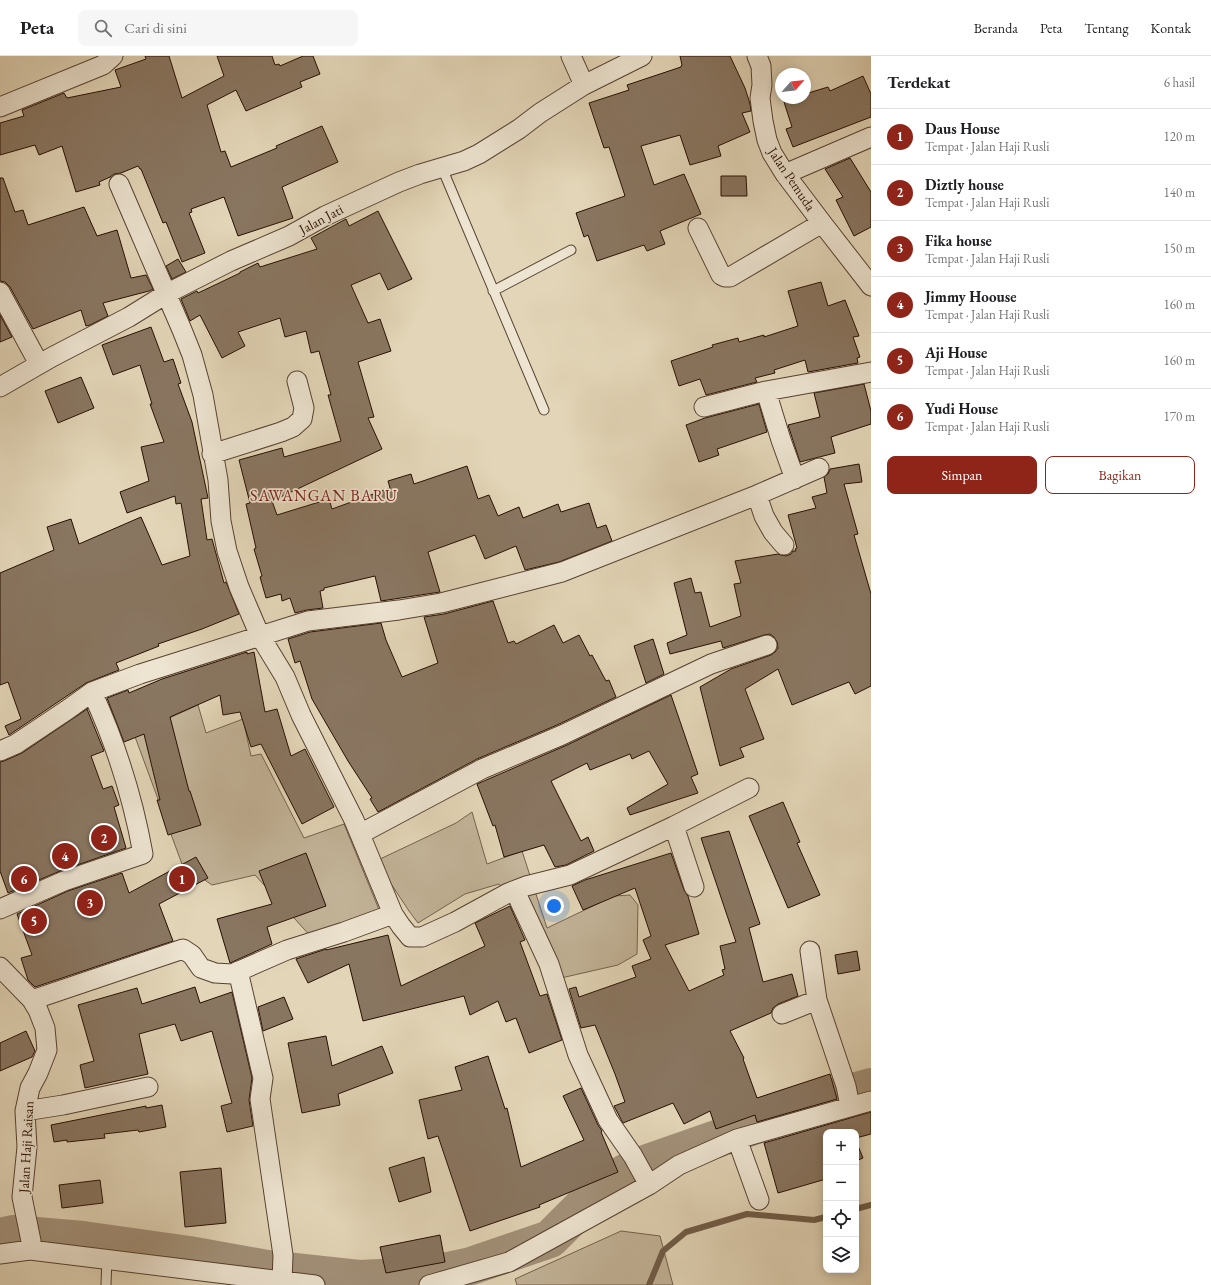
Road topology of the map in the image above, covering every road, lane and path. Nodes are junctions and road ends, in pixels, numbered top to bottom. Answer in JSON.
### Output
{"nodes":[{"id":1,"x":113,"y":56,"type":"edge"},
{"id":2,"x":570,"y":56,"type":"edge"},
{"id":3,"x":642,"y":56,"type":"edge"},
{"id":4,"x":757,"y":56,"type":"edge"},
{"id":5,"x":584,"y":85,"type":"junction"},
{"id":6,"x":0,"y":107,"type":"edge"},
{"id":7,"x":871,"y":137,"type":"edge"},
{"id":8,"x":442,"y":168,"type":"junction"},
{"id":9,"x":785,"y":174,"type":"junction"},
{"id":10,"x":119,"y":184,"type":"dead end"},
{"id":11,"x":822,"y":223,"type":"junction"},
{"id":12,"x":698,"y":228,"type":"dead end"},
{"id":13,"x":571,"y":250,"type":"dead end"},
{"id":14,"x":871,"y":286,"type":"edge"},
{"id":15,"x":493,"y":291,"type":"junction"},
{"id":16,"x":0,"y":292,"type":"edge"},
{"id":17,"x":166,"y":294,"type":"junction"},
{"id":18,"x":39,"y":364,"type":"junction"},
{"id":19,"x":871,"y":372,"type":"edge"},
{"id":20,"x":297,"y":381,"type":"dead end"},
{"id":21,"x":0,"y":387,"type":"edge"},
{"id":22,"x":766,"y":391,"type":"junction"},
{"id":23,"x":704,"y":407,"type":"dead end"},
{"id":24,"x":544,"y":410,"type":"dead end"},
{"id":25,"x":212,"y":454,"type":"junction"},
{"id":26,"x":819,"y":468,"type":"dead end"},
{"id":27,"x":795,"y":479,"type":"junction"},
{"id":28,"x":757,"y":495,"type":"junction"},
{"id":29,"x":784,"y":545,"type":"dead end"},
{"id":30,"x":260,"y":636,"type":"junction"},
{"id":31,"x":767,"y":646,"type":"dead end"},
{"id":32,"x":92,"y":692,"type":"junction"},
{"id":33,"x":0,"y":751,"type":"edge"},
{"id":34,"x":749,"y":788,"type":"dead end"},
{"id":35,"x":674,"y":826,"type":"junction"},
{"id":36,"x":360,"y":834,"type":"junction"},
{"id":37,"x":694,"y":887,"type":"dead end"},
{"id":38,"x":515,"y":891,"type":"junction"},
{"id":39,"x":0,"y":909,"type":"edge"},
{"id":40,"x":393,"y":914,"type":"junction"},
{"id":41,"x":810,"y":950,"type":"dead end"},
{"id":42,"x":0,"y":967,"type":"edge"},
{"id":43,"x":238,"y":971,"type":"junction"},
{"id":44,"x":32,"y":1000,"type":"junction"},
{"id":45,"x":817,"y":1000,"type":"junction"},
{"id":46,"x":782,"y":1014,"type":"dead end"},
{"id":47,"x":148,"y":1087,"type":"dead end"},
{"id":48,"x":848,"y":1097,"type":"junction"},
{"id":49,"x":871,"y":1101,"type":"edge"},
{"id":50,"x":25,"y":1111,"type":"junction"},
{"id":51,"x":737,"y":1139,"type":"junction"},
{"id":52,"x":646,"y":1180,"type":"junction"},
{"id":53,"x":759,"y":1200,"type":"dead end"},
{"id":54,"x":31,"y":1245,"type":"junction"},
{"id":55,"x":0,"y":1254,"type":"edge"},
{"id":56,"x":107,"y":1258,"type":"junction"},
{"id":57,"x":283,"y":1272,"type":"junction"},
{"id":58,"x":106,"y":1285,"type":"edge"},
{"id":59,"x":314,"y":1285,"type":"edge"},
{"id":60,"x":429,"y":1285,"type":"edge"}],
"edges":[{"from":1,"to":6,"type":"street"},
{"from":2,"to":5,"type":"street"},
{"from":3,"to":5,"type":"street","name":"Jalan Jati"},
{"from":4,"to":9,"type":"street","name":"Jalan Pemuda"},
{"from":5,"to":8,"type":"street","name":"Jalan Jati"},
{"from":7,"to":9,"type":"street"},
{"from":8,"to":15,"type":"lane"},
{"from":8,"to":17,"type":"street","name":"Jalan Jati"},
{"from":9,"to":11,"type":"street","name":"Jalan Pemuda"},
{"from":10,"to":17,"type":"street"},
{"from":11,"to":12,"type":"street"},
{"from":11,"to":14,"type":"street","name":"Jalan Pemuda"},
{"from":13,"to":15,"type":"lane"},
{"from":15,"to":24,"type":"lane"},
{"from":16,"to":18,"type":"street"},
{"from":17,"to":18,"type":"street","name":"Jalan Jati"},
{"from":17,"to":25,"type":"street"},
{"from":18,"to":21,"type":"street","name":"Jalan Jati"},
{"from":19,"to":22,"type":"street"},
{"from":20,"to":25,"type":"street"},
{"from":22,"to":23,"type":"street"},
{"from":22,"to":27,"type":"street"},
{"from":25,"to":30,"type":"street"},
{"from":26,"to":27,"type":"street"},
{"from":27,"to":28,"type":"street"},
{"from":28,"to":29,"type":"street"},
{"from":28,"to":30,"type":"street"},
{"from":30,"to":32,"type":"street"},
{"from":30,"to":36,"type":"street"},
{"from":31,"to":36,"type":"street"},
{"from":32,"to":33,"type":"street"},
{"from":32,"to":39,"type":"street"},
{"from":34,"to":35,"type":"street"},
{"from":35,"to":37,"type":"street"},
{"from":35,"to":38,"type":"street"},
{"from":36,"to":40,"type":"street"},
{"from":38,"to":40,"type":"street"},
{"from":38,"to":52,"type":"street"},
{"from":40,"to":43,"type":"street"},
{"from":41,"to":45,"type":"street"},
{"from":42,"to":44,"type":"street","name":"Jalan Haji Raisan"},
{"from":43,"to":44,"type":"street"},
{"from":43,"to":57,"type":"street"},
{"from":44,"to":50,"type":"street","name":"Jalan Haji Raisan"},
{"from":45,"to":46,"type":"street"},
{"from":45,"to":48,"type":"street"},
{"from":47,"to":50,"type":"street"},
{"from":48,"to":49,"type":"street"},
{"from":48,"to":51,"type":"street"},
{"from":50,"to":54,"type":"street","name":"Jalan Haji Raisan"},
{"from":51,"to":52,"type":"street"},
{"from":51,"to":53,"type":"street"},
{"from":52,"to":60,"type":"street"},
{"from":54,"to":55,"type":"street"},
{"from":54,"to":56,"type":"street"},
{"from":56,"to":57,"type":"street"},
{"from":56,"to":58,"type":"lane"},
{"from":57,"to":59,"type":"street"}]}
